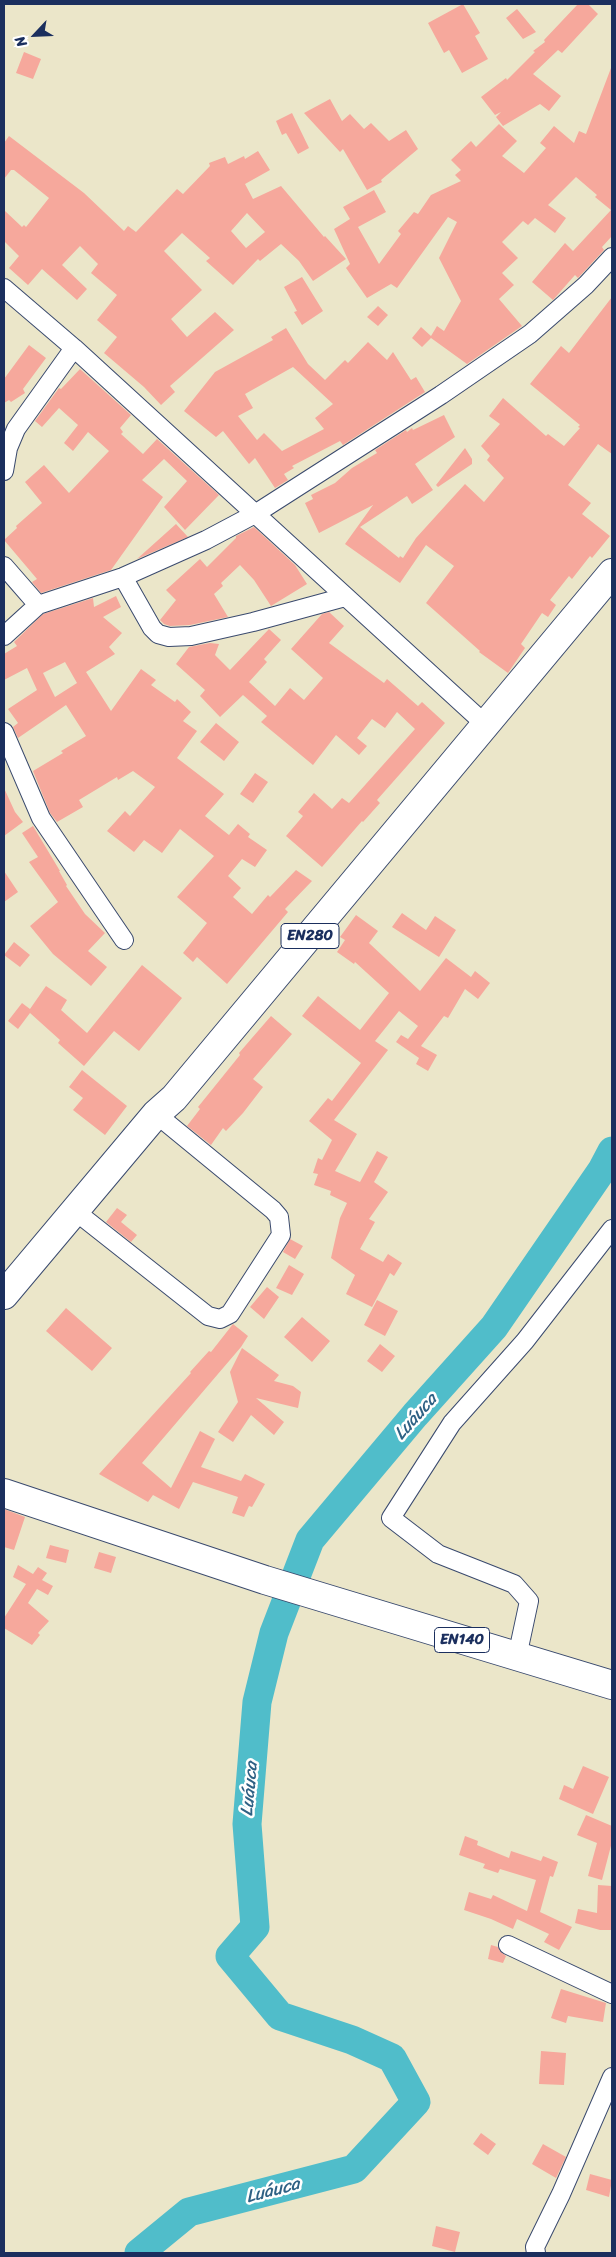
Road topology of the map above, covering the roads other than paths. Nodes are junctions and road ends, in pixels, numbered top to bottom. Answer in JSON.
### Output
{"nodes":[{"id":1,"x":612,"y":257,"type":"edge"},
{"id":2,"x":4,"y":288,"type":"edge"},
{"id":3,"x":74,"y":348,"type":"junction"},
{"id":4,"x":4,"y":471,"type":"edge"},
{"id":5,"x":255,"y":514,"type":"junction"},
{"id":6,"x":4,"y":566,"type":"edge"},
{"id":7,"x":612,"y":572,"type":"edge"},
{"id":8,"x":123,"y":577,"type":"junction"},
{"id":9,"x":345,"y":597,"type":"junction"},
{"id":10,"x":38,"y":605,"type":"junction"},
{"id":11,"x":4,"y":636,"type":"edge"},
{"id":12,"x":486,"y":725,"type":"junction"},
{"id":13,"x":4,"y":732,"type":"edge"},
{"id":14,"x":124,"y":940,"type":"dead end"},
{"id":15,"x":156,"y":1114,"type":"junction"},
{"id":16,"x":75,"y":1210,"type":"junction"},
{"id":17,"x":612,"y":1229,"type":"edge"},
{"id":18,"x":4,"y":1295,"type":"edge"},
{"id":19,"x":4,"y":1493,"type":"edge"},
{"id":20,"x":517,"y":1656,"type":"junction"},
{"id":21,"x":612,"y":1685,"type":"edge"},
{"id":22,"x":508,"y":1945,"type":"dead end"},
{"id":23,"x":612,"y":1994,"type":"edge"},
{"id":24,"x":612,"y":2077,"type":"edge"},
{"id":25,"x":534,"y":2251,"type":"edge"}],
"edges":[{"from":1,"to":5,"type":"street"},
{"from":2,"to":3,"type":"street"},
{"from":3,"to":4,"type":"street"},
{"from":3,"to":5,"type":"street"},
{"from":5,"to":8,"type":"street"},
{"from":5,"to":9,"type":"street"},
{"from":6,"to":10,"type":"street"},
{"from":7,"to":12,"type":"main road","number":"EN280"},
{"from":8,"to":9,"type":"street"},
{"from":8,"to":10,"type":"street"},
{"from":9,"to":12,"type":"street"},
{"from":10,"to":11,"type":"street"},
{"from":12,"to":15,"type":"main road","number":"EN280"},
{"from":13,"to":14,"type":"street"},
{"from":15,"to":16,"type":"main road","number":"EN280"},
{"from":15,"to":16,"type":"street"},
{"from":16,"to":18,"type":"main road","number":"EN280"},
{"from":17,"to":20,"type":"street"},
{"from":19,"to":20,"type":"main road","number":"EN140"},
{"from":20,"to":21,"type":"main road","number":"EN140"},
{"from":22,"to":23,"type":"street"},
{"from":24,"to":25,"type":"street"}]}
